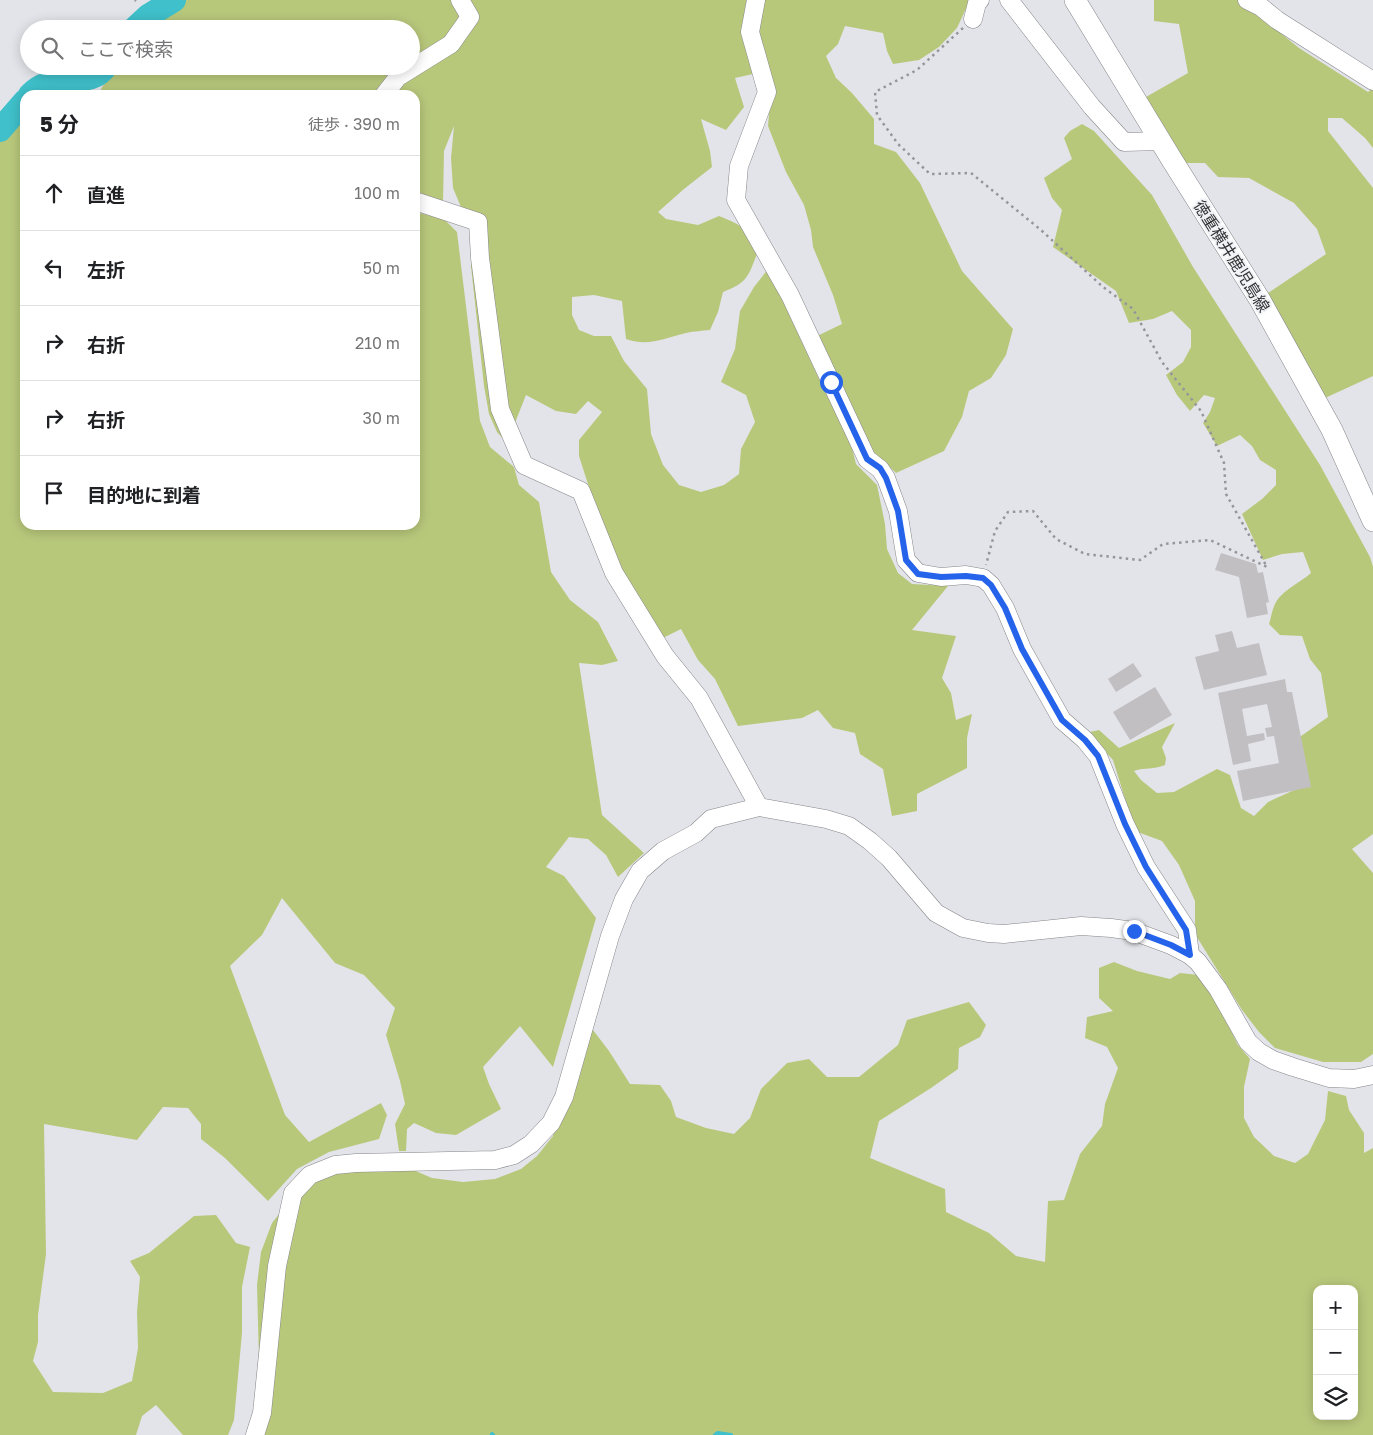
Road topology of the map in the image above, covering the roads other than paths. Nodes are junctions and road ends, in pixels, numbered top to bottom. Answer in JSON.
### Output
{"nodes":[{"id":1,"x":460,"y":0,"type":"edge"},
{"id":2,"x":756,"y":0,"type":"edge"},
{"id":3,"x":980,"y":0,"type":"edge"},
{"id":4,"x":1009,"y":0,"type":"edge"},
{"id":5,"x":1075,"y":0,"type":"edge"},
{"id":6,"x":1247,"y":0,"type":"edge"},
{"id":7,"x":973,"y":19,"type":"road end"},
{"id":8,"x":420,"y":63,"type":"edge"},
{"id":9,"x":401,"y":75,"type":"edge"},
{"id":10,"x":1373,"y":81,"type":"edge"},
{"id":11,"x":388,"y":90,"type":"edge"},
{"id":12,"x":1160,"y":141,"type":"junction"},
{"id":13,"x":420,"y":203,"type":"edge"},
{"id":14,"x":1373,"y":522,"type":"edge"},
{"id":15,"x":759,"y":807,"type":"junction"},
{"id":16,"x":1190,"y":955,"type":"junction"},
{"id":17,"x":1373,"y":1075,"type":"edge"},
{"id":18,"x":256,"y":1435,"type":"edge"}],
"edges":[{"from":1,"to":8,"type":"street"},
{"from":2,"to":16,"type":"street"},
{"from":3,"to":7,"type":"street"},
{"from":4,"to":12,"type":"street"},
{"from":5,"to":12,"type":"main road","name":"徳重横井鹿児島線"},
{"from":6,"to":10,"type":"street"},
{"from":9,"to":11,"type":"street"},
{"from":12,"to":14,"type":"main road","name":"徳重横井鹿児島線"},
{"from":13,"to":15,"type":"street"},
{"from":15,"to":16,"type":"street"},
{"from":15,"to":18,"type":"street"},
{"from":16,"to":17,"type":"street"}]}
